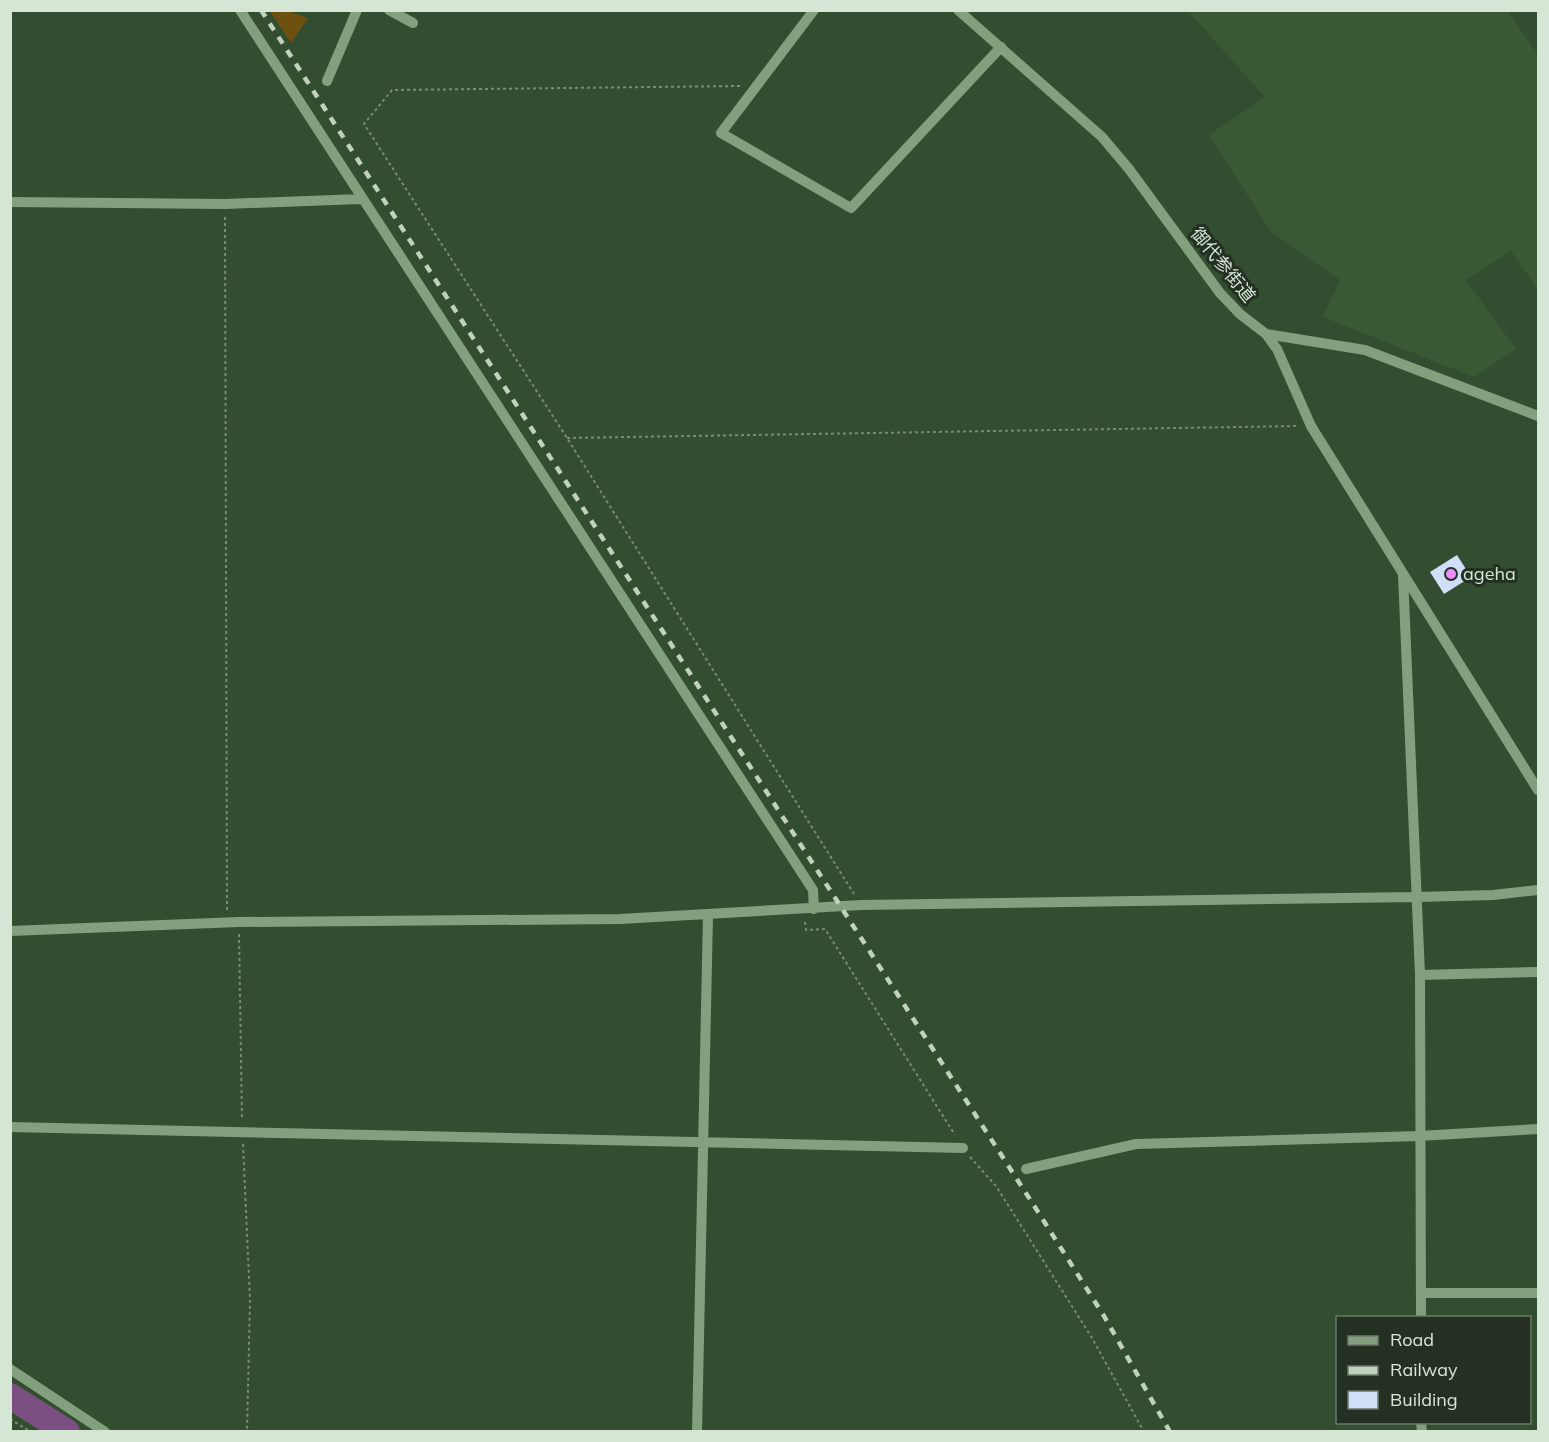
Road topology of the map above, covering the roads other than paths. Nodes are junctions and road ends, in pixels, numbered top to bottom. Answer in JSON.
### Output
{"nodes":[{"id":1,"x":240,"y":10,"type":"edge"},
{"id":2,"x":357,"y":10,"type":"edge"},
{"id":3,"x":389,"y":10,"type":"edge"},
{"id":4,"x":814,"y":10,"type":"edge"},
{"id":5,"x":958,"y":10,"type":"edge"},
{"id":6,"x":413,"y":23,"type":"dead end"},
{"id":7,"x":1001,"y":46,"type":"junction"},
{"id":8,"x":327,"y":81,"type":"dead end"},
{"id":9,"x":361,"y":199,"type":"junction"},
{"id":10,"x":10,"y":202,"type":"edge"},
{"id":11,"x":1266,"y":334,"type":"junction"},
{"id":12,"x":1539,"y":416,"type":"edge"},
{"id":13,"x":1403,"y":575,"type":"junction"},
{"id":14,"x":1539,"y":790,"type":"edge"},
{"id":15,"x":1539,"y":890,"type":"edge"},
{"id":16,"x":1416,"y":897,"type":"junction"},
{"id":17,"x":809,"y":909,"type":"junction"},
{"id":18,"x":708,"y":915,"type":"junction"},
{"id":19,"x":10,"y":931,"type":"edge"},
{"id":20,"x":1539,"y":972,"type":"edge"},
{"id":21,"x":1420,"y":975,"type":"junction"},
{"id":22,"x":10,"y":1127,"type":"edge"},
{"id":23,"x":1539,"y":1129,"type":"edge"},
{"id":24,"x":1419,"y":1136,"type":"junction"},
{"id":25,"x":703,"y":1142,"type":"junction"},
{"id":26,"x":963,"y":1148,"type":"road end"},
{"id":27,"x":1026,"y":1168,"type":"dead end"},
{"id":28,"x":1421,"y":1293,"type":"junction"},
{"id":29,"x":1539,"y":1293,"type":"edge"},
{"id":30,"x":1421,"y":1316,"type":"edge"},
{"id":31,"x":10,"y":1369,"type":"edge"},
{"id":32,"x":105,"y":1431,"type":"edge"},
{"id":33,"x":697,"y":1431,"type":"edge"}],
"edges":[{"from":1,"to":9,"type":"street"},
{"from":2,"to":8,"type":"street"},
{"from":3,"to":6,"type":"street"},
{"from":4,"to":7,"type":"street"},
{"from":5,"to":7,"type":"street","name":"御代参街道"},
{"from":7,"to":11,"type":"street","name":"御代参街道"},
{"from":9,"to":10,"type":"street"},
{"from":9,"to":17,"type":"street"},
{"from":11,"to":12,"type":"street","name":"御代参街道"},
{"from":11,"to":13,"type":"street"},
{"from":13,"to":14,"type":"street"},
{"from":13,"to":16,"type":"street"},
{"from":15,"to":16,"type":"street"},
{"from":16,"to":17,"type":"street"},
{"from":16,"to":21,"type":"street"},
{"from":17,"to":18,"type":"street"},
{"from":18,"to":19,"type":"street"},
{"from":18,"to":25,"type":"street"},
{"from":20,"to":21,"type":"street"},
{"from":21,"to":24,"type":"street"},
{"from":22,"to":25,"type":"street"},
{"from":23,"to":24,"type":"street"},
{"from":24,"to":27,"type":"street"},
{"from":24,"to":28,"type":"street"},
{"from":25,"to":26,"type":"street"},
{"from":25,"to":33,"type":"street"},
{"from":28,"to":29,"type":"street"},
{"from":28,"to":30,"type":"street"},
{"from":31,"to":32,"type":"street"}]}
